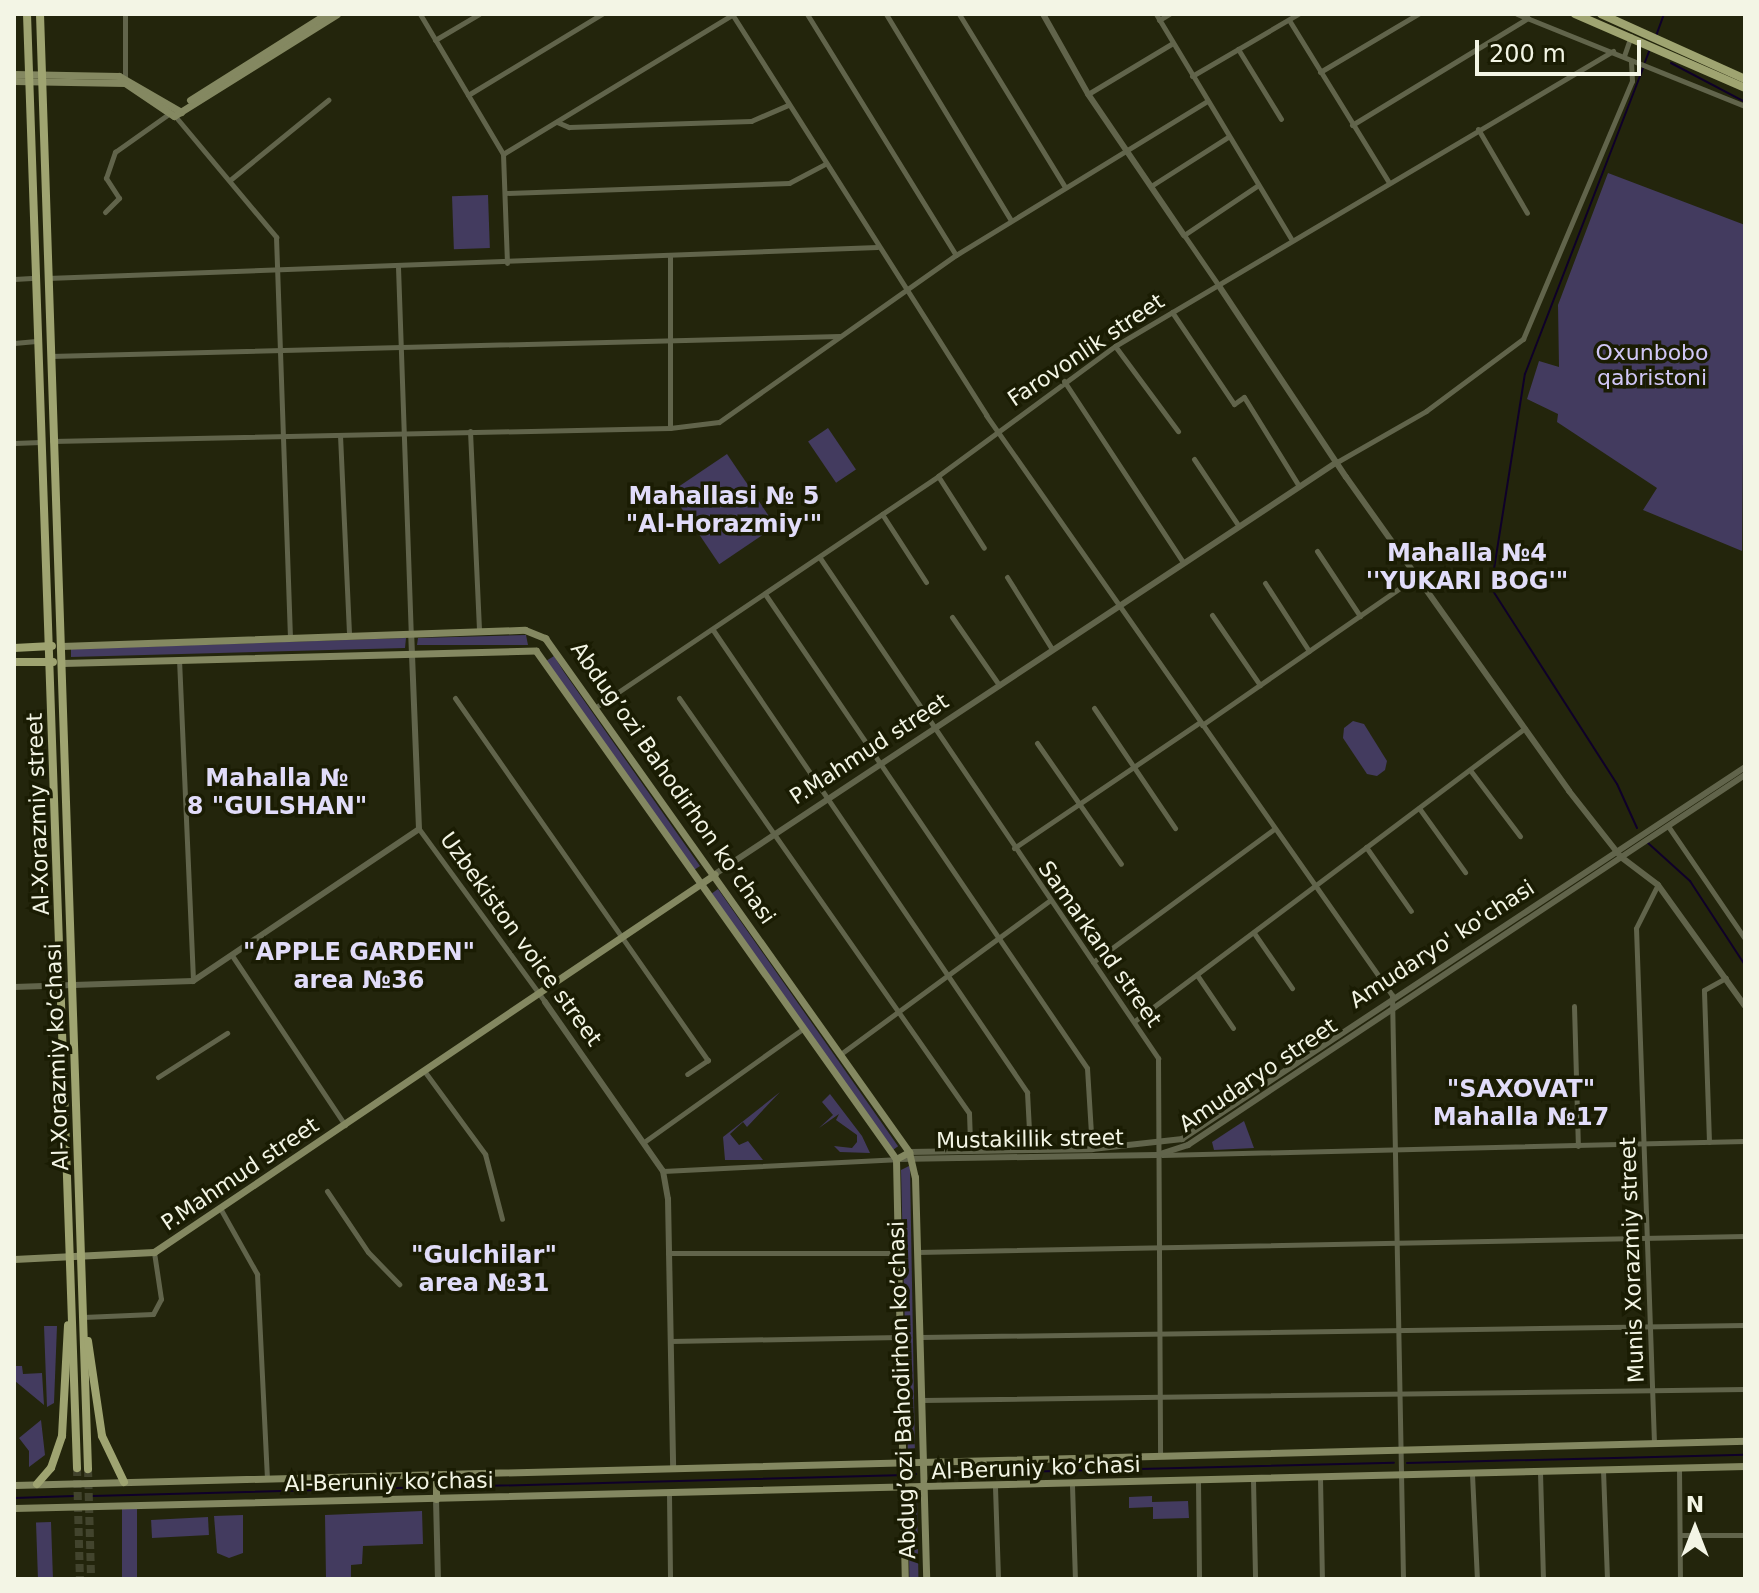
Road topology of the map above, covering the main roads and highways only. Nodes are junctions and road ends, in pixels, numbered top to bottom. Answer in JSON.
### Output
{"nodes":[{"id":1,"x":27,"y":14,"type":"edge"},
{"id":2,"x":40,"y":14,"type":"edge"},
{"id":3,"x":326,"y":14,"type":"edge"},
{"id":4,"x":337,"y":14,"type":"edge"},
{"id":5,"x":1575,"y":14,"type":"edge"},
{"id":6,"x":1601,"y":14,"type":"edge"},
{"id":7,"x":1635,"y":34,"type":"junction"},
{"id":8,"x":1691,"y":56,"type":"junction"},
{"id":9,"x":14,"y":74,"type":"edge"},
{"id":10,"x":29,"y":77,"type":"junction"},
{"id":11,"x":42,"y":77,"type":"junction"},
{"id":12,"x":1745,"y":79,"type":"edge"},
{"id":13,"x":14,"y":81,"type":"edge"},
{"id":14,"x":1745,"y":88,"type":"edge"},
{"id":15,"x":176,"y":112,"type":"junction"},
{"id":16,"x":41,"y":278,"type":"junction"},
{"id":17,"x":46,"y":442,"type":"junction"},
{"id":18,"x":61,"y":646,"type":"junction"},
{"id":19,"x":50,"y":647,"type":"junction"},
{"id":20,"x":14,"y":648,"type":"edge"},
{"id":21,"x":14,"y":662,"type":"edge"},
{"id":22,"x":51,"y":662,"type":"junction"},
{"id":23,"x":62,"y":663,"type":"junction"},
{"id":24,"x":715,"y":874,"type":"junction"},
{"id":25,"x":699,"y":886,"type":"junction"},
{"id":26,"x":910,"y":1155,"type":"junction"},
{"id":27,"x":896,"y":1159,"type":"junction"},
{"id":28,"x":70,"y":1258,"type":"junction"},
{"id":29,"x":86,"y":1258,"type":"junction"},
{"id":30,"x":14,"y":1259,"type":"edge"},
{"id":31,"x":72,"y":1300,"type":"junction"},
{"id":32,"x":83,"y":1317,"type":"junction"},
{"id":33,"x":1745,"y":1441,"type":"edge"},
{"id":34,"x":903,"y":1462,"type":"junction"},
{"id":35,"x":923,"y":1462,"type":"junction"},
{"id":36,"x":1745,"y":1466,"type":"edge"},
{"id":37,"x":77,"y":1468,"type":"tunnel mouth"},
{"id":38,"x":88,"y":1469,"type":"tunnel mouth"},
{"id":39,"x":436,"y":1474,"type":"junction"},
{"id":40,"x":124,"y":1482,"type":"junction"},
{"id":41,"x":37,"y":1484,"type":"junction"},
{"id":42,"x":14,"y":1485,"type":"edge"},
{"id":43,"x":903,"y":1489,"type":"junction"},
{"id":44,"x":924,"y":1489,"type":"junction"},
{"id":45,"x":436,"y":1499,"type":"junction"},
{"id":46,"x":14,"y":1508,"type":"edge"},
{"id":47,"x":905,"y":1579,"type":"edge"},
{"id":48,"x":926,"y":1579,"type":"edge"}],
"edges":[{"from":1,"to":10,"type":"main road","name":"Al-Xorazmiy street"},
{"from":2,"to":11,"type":"main road"},
{"from":3,"to":15,"type":"main road"},
{"from":4,"to":15,"type":"main road"},
{"from":5,"to":7,"type":"main road"},
{"from":6,"to":7,"type":"main road"},
{"from":7,"to":8,"type":"main road"},
{"from":8,"to":12,"type":"main road"},
{"from":8,"to":14,"type":"main road"},
{"from":9,"to":10,"type":"main road"},
{"from":10,"to":11,"type":"main road"},
{"from":10,"to":13,"type":"main road"},
{"from":10,"to":16,"type":"main road","name":"Al-Xorazmiy street"},
{"from":11,"to":15,"type":"main road"},
{"from":11,"to":15,"type":"main road"},
{"from":11,"to":16,"type":"main road","name":"Al-Xorazmiy ko’chasi"},
{"from":16,"to":17,"type":"main road","name":"Al-Xorazmiy street"},
{"from":16,"to":17,"type":"main road","name":"Al-Xorazmiy ko’chasi"},
{"from":17,"to":18,"type":"main road","name":"Al-Xorazmiy ko’chasi"},
{"from":17,"to":19,"type":"main road","name":"Al-Xorazmiy street"},
{"from":18,"to":19,"type":"main road","name":"Abdug’ozi Bahodirhon ko’chasi"},
{"from":18,"to":23,"type":"main road","name":"Al-Xorazmiy ko’chasi"},
{"from":18,"to":24,"type":"main road","name":"Abdug’ozi Bahodirhon ko’chasi"},
{"from":19,"to":20,"type":"main road","name":"Abdug’ozi Bahodirhon ko’chasi"},
{"from":19,"to":22,"type":"main road","name":"Al-Xorazmiy street"},
{"from":21,"to":22,"type":"main road","name":"Abdug’ozi Bahodirhon ko’chasi"},
{"from":22,"to":23,"type":"main road","name":"Abdug’ozi Bahodirhon ko’chasi"},
{"from":22,"to":28,"type":"main road","name":"Al-Xorazmiy street"},
{"from":23,"to":25,"type":"main road","name":"Abdug’ozi Bahodirhon ko’chasi"},
{"from":23,"to":29,"type":"main road","name":"Al-Xorazmiy ko’chasi"},
{"from":24,"to":25,"type":"main road","name":"P.Mahmud street"},
{"from":24,"to":26,"type":"main road","name":"Abdug’ozi Bahodirhon ko’chasi"},
{"from":25,"to":27,"type":"main road","name":"Abdug’ozi Bahodirhon ko’chasi"},
{"from":25,"to":29,"type":"main road","name":"P.Mahmud street"},
{"from":26,"to":27,"type":"main road"},
{"from":26,"to":35,"type":"main road","name":"Abdug’ozi Bahodirhon ko’chasi"},
{"from":27,"to":34,"type":"main road","name":"Abdug’ozi Bahodirhon ko’chasi"},
{"from":28,"to":29,"type":"main road","name":"P.Mahmud street"},
{"from":28,"to":30,"type":"main road","name":"P.Mahmud street"},
{"from":28,"to":31,"type":"main road","name":"Al-Xorazmiy street"},
{"from":29,"to":32,"type":"main road","name":"Al-Xorazmiy ko’chasi"},
{"from":31,"to":37,"type":"main road","name":"Al-Xorazmiy street"},
{"from":31,"to":41,"type":"main road"},
{"from":32,"to":38,"type":"main road","name":"Al-Xorazmiy ko’chasi"},
{"from":32,"to":40,"type":"main road"},
{"from":33,"to":35,"type":"main road","name":"Al-Beruniy ko’chasi"},
{"from":34,"to":35,"type":"main road","name":"Al-Beruniy ko’chasi"},
{"from":34,"to":39,"type":"main road","name":"Al-Beruniy ko’chasi"},
{"from":34,"to":43,"type":"main road","name":"Abdug’ozi Bahodirhon ko’chasi"},
{"from":35,"to":44,"type":"main road","name":"Abdug’ozi Bahodirhon ko’chasi"},
{"from":36,"to":44,"type":"main road","name":"Al-Beruniy ko’chasi"},
{"from":39,"to":40,"type":"main road","name":"Al-Beruniy ko’chasi"},
{"from":39,"to":45,"type":"main road"},
{"from":40,"to":41,"type":"main road","name":"Al-Beruniy ko’chasi"},
{"from":41,"to":42,"type":"main road","name":"Al-Beruniy ko’chasi"},
{"from":43,"to":44,"type":"main road","name":"Al-Beruniy ko’chasi"},
{"from":43,"to":45,"type":"main road","name":"Al-Beruniy ko’chasi"},
{"from":43,"to":47,"type":"main road","name":"Abdug’ozi Bahodirhon ko’chasi"},
{"from":44,"to":48,"type":"main road","name":"Abdug’ozi Bahodirhon ko’chasi"},
{"from":45,"to":46,"type":"main road","name":"Al-Beruniy ko’chasi"}]}
